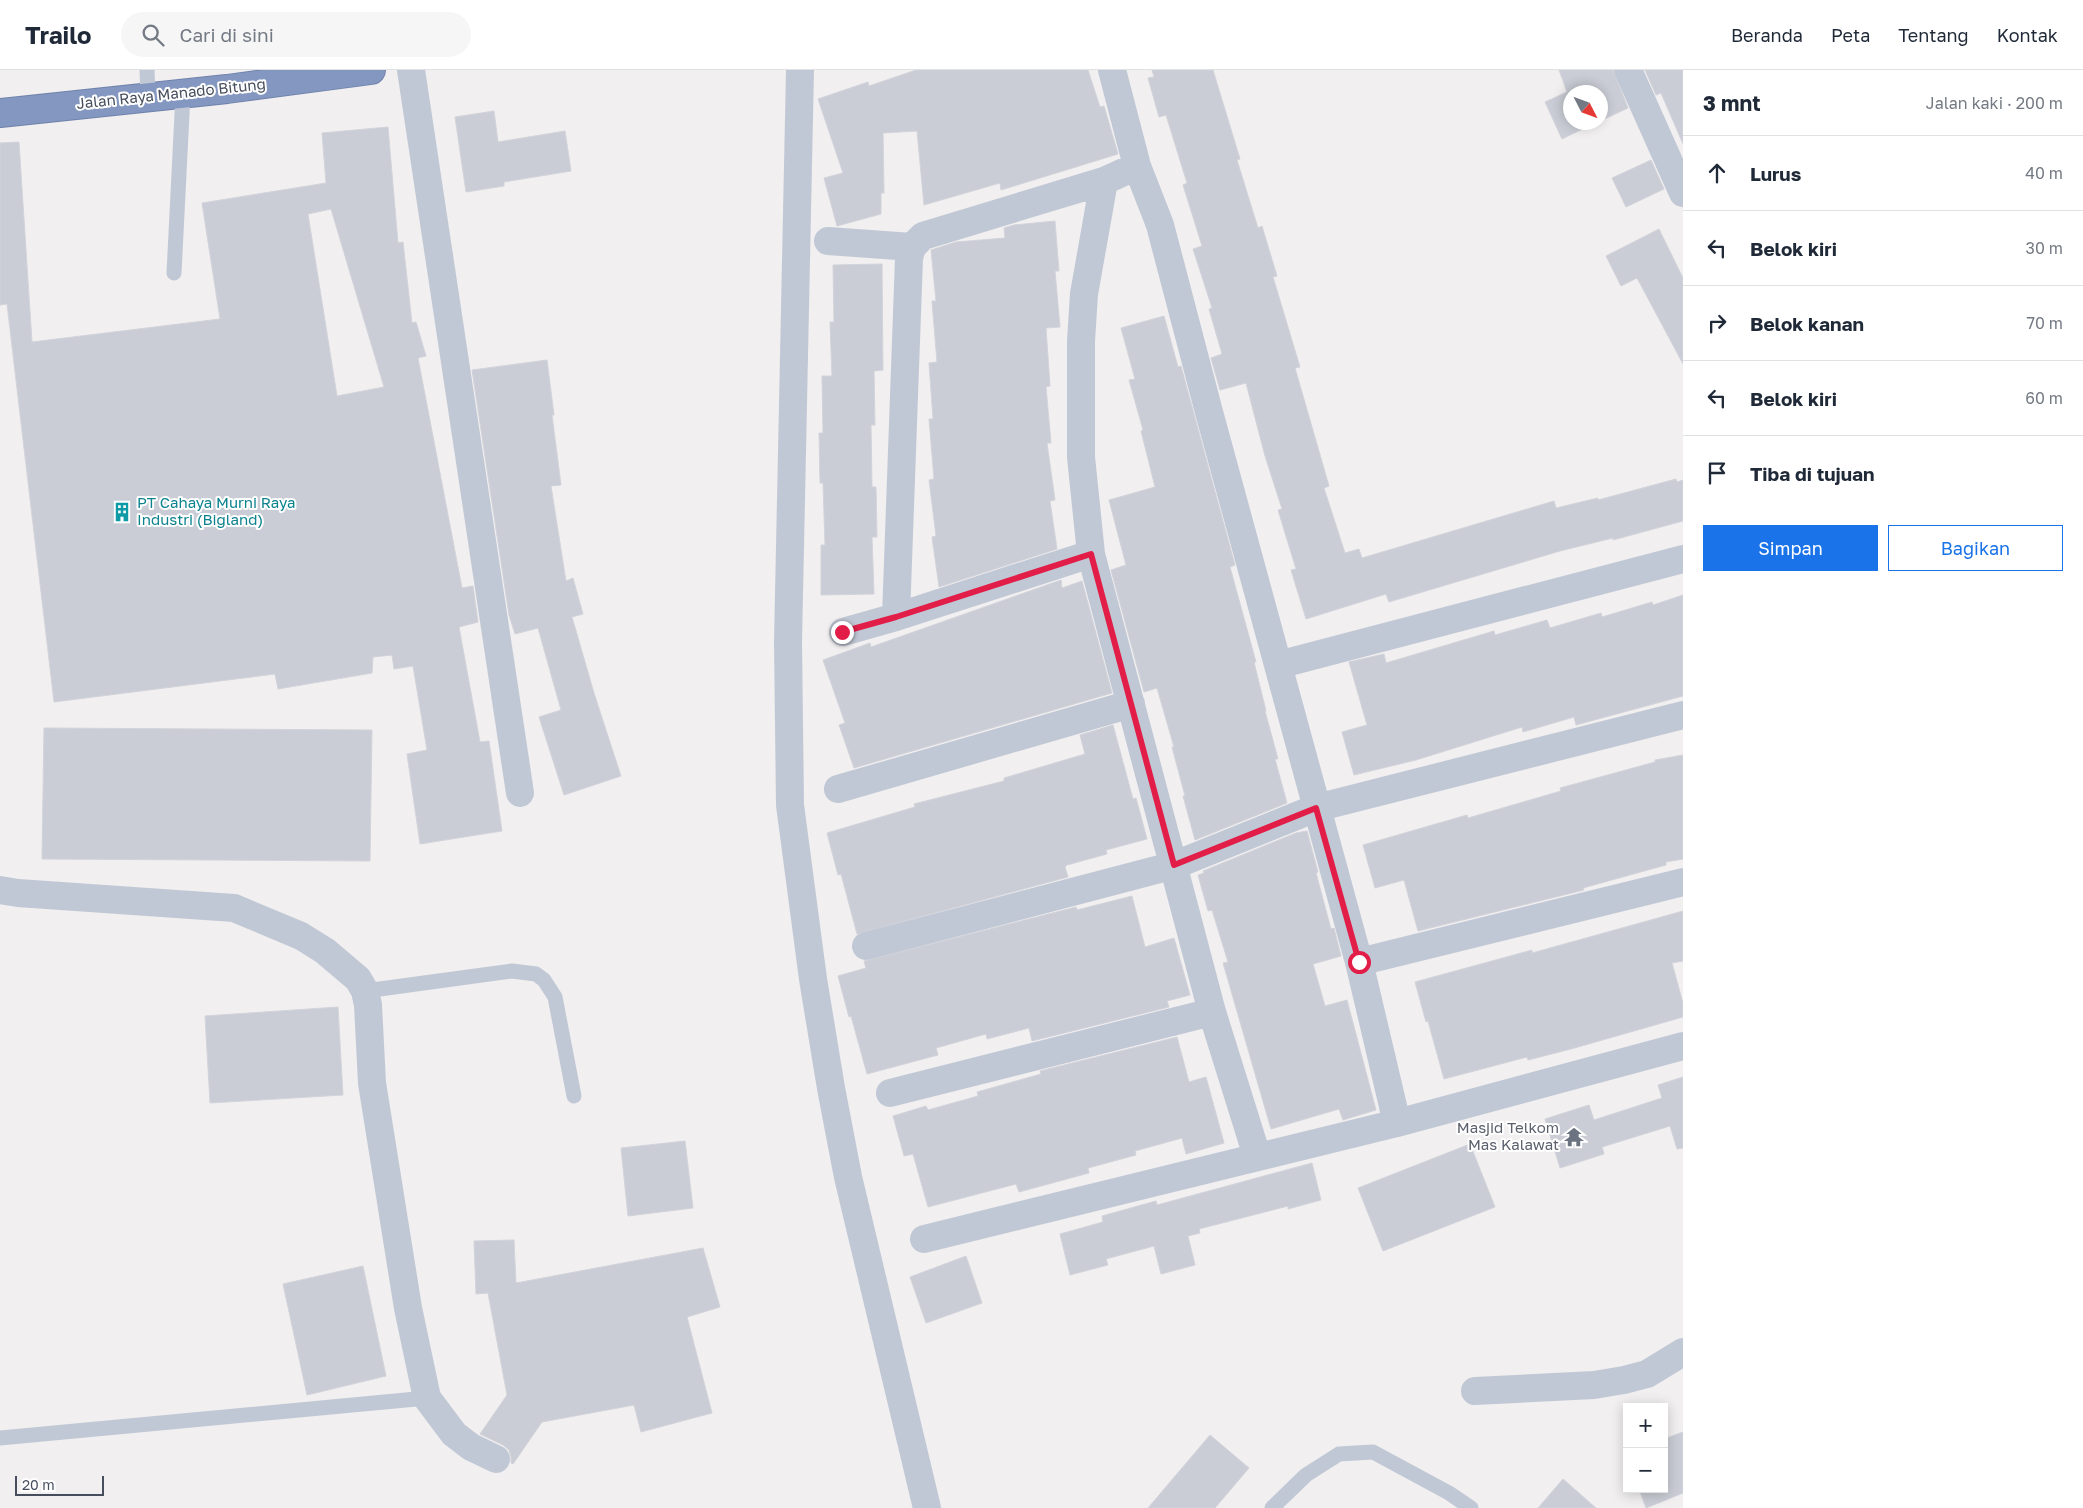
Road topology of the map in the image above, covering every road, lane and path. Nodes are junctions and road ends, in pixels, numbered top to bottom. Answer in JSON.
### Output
{"nodes":[{"id":1,"x":147,"y":70,"type":"edge"},
{"id":2,"x":371,"y":70,"type":"edge"},
{"id":3,"x":411,"y":70,"type":"edge"},
{"id":4,"x":800,"y":70,"type":"edge"},
{"id":5,"x":1112,"y":70,"type":"edge"},
{"id":6,"x":1628,"y":70,"type":"edge"},
{"id":7,"x":325,"y":73,"type":"edge"},
{"id":8,"x":183,"y":94,"type":"junction"},
{"id":9,"x":148,"y":97,"type":"junction"},
{"id":10,"x":0,"y":113,"type":"edge"},
{"id":11,"x":1137,"y":166,"type":"junction"},
{"id":12,"x":1104,"y":181,"type":"junction"},
{"id":13,"x":1683,"y":193,"type":"edge"},
{"id":14,"x":828,"y":241,"type":"dead end"},
{"id":15,"x":912,"y":247,"type":"junction"},
{"id":16,"x":174,"y":273,"type":"dead end"},
{"id":17,"x":1091,"y":554,"type":"junction"},
{"id":18,"x":1683,"y":559,"type":"edge"},
{"id":19,"x":896,"y":617,"type":"junction"},
{"id":20,"x":842,"y":632,"type":"dead end"},
{"id":21,"x":1278,"y":665,"type":"junction"},
{"id":22,"x":1131,"y":704,"type":"junction"},
{"id":23,"x":1683,"y":715,"type":"edge"},
{"id":24,"x":838,"y":789,"type":"dead end"},
{"id":25,"x":520,"y":793,"type":"dead end"},
{"id":26,"x":1316,"y":808,"type":"junction"},
{"id":27,"x":1174,"y":865,"type":"junction"},
{"id":28,"x":1683,"y":882,"type":"edge"},
{"id":29,"x":0,"y":890,"type":"edge"},
{"id":30,"x":866,"y":946,"type":"dead end"},
{"id":31,"x":1359,"y":962,"type":"junction"},
{"id":32,"x":365,"y":992,"type":"junction"},
{"id":33,"x":1212,"y":1012,"type":"junction"},
{"id":34,"x":1683,"y":1046,"type":"edge"},
{"id":35,"x":890,"y":1093,"type":"dead end"},
{"id":36,"x":574,"y":1096,"type":"dead end"},
{"id":37,"x":1397,"y":1123,"type":"junction"},
{"id":38,"x":1258,"y":1156,"type":"junction"},
{"id":39,"x":924,"y":1239,"type":"dead end"},
{"id":40,"x":1683,"y":1352,"type":"edge"},
{"id":41,"x":1475,"y":1391,"type":"dead end"},
{"id":42,"x":427,"y":1398,"type":"junction"},
{"id":43,"x":0,"y":1438,"type":"edge"},
{"id":44,"x":496,"y":1459,"type":"dead end"},
{"id":45,"x":927,"y":1508,"type":"edge"},
{"id":46,"x":1272,"y":1508,"type":"edge"},
{"id":47,"x":1471,"y":1508,"type":"edge"}],
"edges":[{"from":1,"to":9,"type":"lane"},
{"from":2,"to":7,"type":"highway","name":"Jalan Raya Manado Bitung"},
{"from":3,"to":25,"type":"street"},
{"from":4,"to":45,"type":"street"},
{"from":5,"to":11,"type":"street"},
{"from":6,"to":13,"type":"street"},
{"from":7,"to":8,"type":"highway","name":"Jalan Raya Manado Bitung"},
{"from":8,"to":9,"type":"highway","name":"Jalan Raya Manado Bitung"},
{"from":8,"to":16,"type":"lane"},
{"from":9,"to":10,"type":"highway","name":"Jalan Raya Manado Bitung"},
{"from":11,"to":12,"type":"street"},
{"from":11,"to":21,"type":"street"},
{"from":12,"to":15,"type":"street"},
{"from":12,"to":17,"type":"street"},
{"from":14,"to":15,"type":"street"},
{"from":15,"to":19,"type":"street"},
{"from":17,"to":19,"type":"street"},
{"from":17,"to":22,"type":"street"},
{"from":18,"to":21,"type":"street"},
{"from":19,"to":20,"type":"street"},
{"from":21,"to":26,"type":"street"},
{"from":22,"to":24,"type":"street"},
{"from":22,"to":27,"type":"street"},
{"from":23,"to":26,"type":"street"},
{"from":26,"to":27,"type":"street"},
{"from":26,"to":31,"type":"street"},
{"from":27,"to":30,"type":"street"},
{"from":27,"to":33,"type":"street"},
{"from":28,"to":31,"type":"street"},
{"from":29,"to":32,"type":"street"},
{"from":31,"to":37,"type":"street"},
{"from":32,"to":36,"type":"lane"},
{"from":32,"to":42,"type":"street"},
{"from":33,"to":35,"type":"street"},
{"from":33,"to":38,"type":"street"},
{"from":34,"to":37,"type":"street"},
{"from":37,"to":38,"type":"street"},
{"from":38,"to":39,"type":"street"},
{"from":40,"to":41,"type":"street"},
{"from":42,"to":43,"type":"lane"},
{"from":42,"to":44,"type":"street"},
{"from":46,"to":47,"type":"lane"}]}
